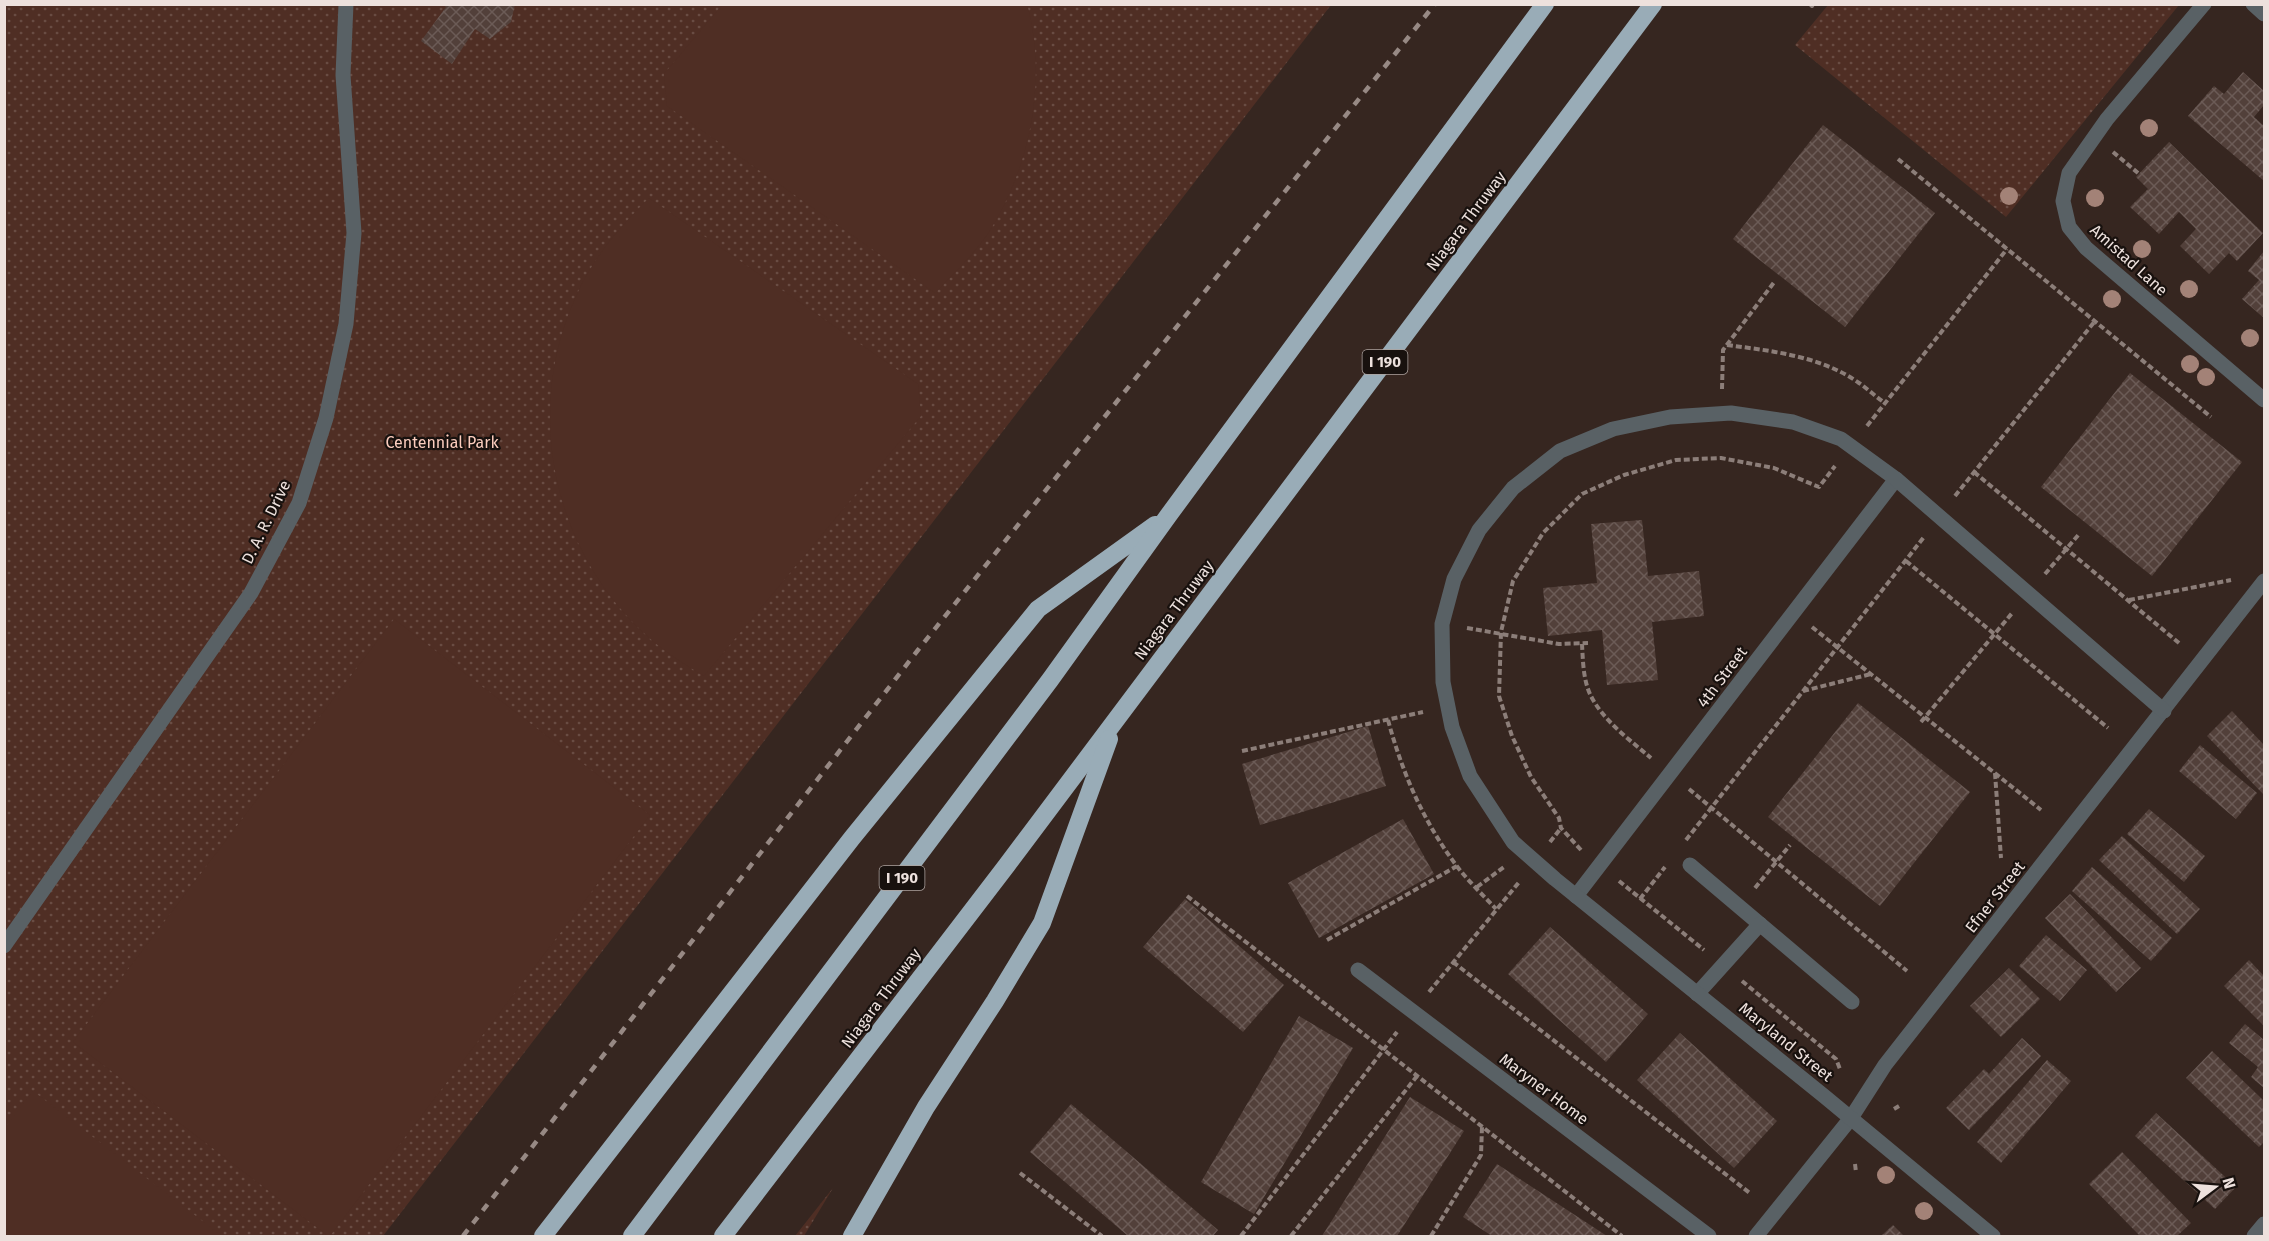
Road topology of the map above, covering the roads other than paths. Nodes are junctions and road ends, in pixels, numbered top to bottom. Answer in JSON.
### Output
{"nodes":[{"id":1,"x":346,"y":4,"type":"edge"},
{"id":2,"x":1545,"y":4,"type":"edge"},
{"id":3,"x":1653,"y":4,"type":"edge"},
{"id":4,"x":2204,"y":4,"type":"edge"},
{"id":5,"x":2253,"y":4,"type":"edge"},
{"id":6,"x":2265,"y":14,"type":"edge"},
{"id":7,"x":2265,"y":400,"type":"edge"},
{"id":8,"x":1896,"y":480,"type":"junction"},
{"id":9,"x":1168,"y":516,"type":"junction"},
{"id":10,"x":2265,"y":581,"type":"edge"},
{"id":11,"x":2164,"y":711,"type":"junction"},
{"id":12,"x":1116,"y":720,"type":"junction"},
{"id":13,"x":1690,"y":866,"type":"dead end"},
{"id":14,"x":1576,"y":896,"type":"junction"},
{"id":15,"x":1760,"y":924,"type":"junction"},
{"id":16,"x":4,"y":946,"type":"edge"},
{"id":17,"x":1358,"y":970,"type":"dead end"},
{"id":18,"x":1697,"y":994,"type":"junction"},
{"id":19,"x":1852,"y":1002,"type":"dead end"},
{"id":20,"x":1851,"y":1118,"type":"junction"},
{"id":21,"x":2265,"y":1224,"type":"edge"},
{"id":22,"x":543,"y":1236,"type":"edge"},
{"id":23,"x":632,"y":1236,"type":"edge"},
{"id":24,"x":723,"y":1236,"type":"edge"},
{"id":25,"x":852,"y":1236,"type":"edge"},
{"id":26,"x":1708,"y":1236,"type":"edge"},
{"id":27,"x":1756,"y":1236,"type":"edge"},
{"id":28,"x":1993,"y":1236,"type":"edge"},
{"id":29,"x":2254,"y":1236,"type":"edge"}],
"edges":[{"from":1,"to":16,"type":"street","name":"D. A. R. Drive"},
{"from":2,"to":9,"type":"highway","number":"I 190"},
{"from":3,"to":12,"type":"highway","name":"Niagara Thruway","number":"I 190"},
{"from":4,"to":7,"type":"street","name":"Amistad Lane"},
{"from":5,"to":6,"type":"street"},
{"from":8,"to":11,"type":"street"},
{"from":8,"to":14,"type":"street","name":"4th Street"},
{"from":8,"to":14,"type":"street","name":"Maryland Street"},
{"from":9,"to":22,"type":"highway"},
{"from":9,"to":23,"type":"highway","number":"I 190"},
{"from":10,"to":11,"type":"street","name":"Efner Street"},
{"from":11,"to":20,"type":"street","name":"Efner Street"},
{"from":12,"to":24,"type":"highway","name":"Niagara Thruway","number":"I 190"},
{"from":12,"to":25,"type":"highway"},
{"from":13,"to":15,"type":"street"},
{"from":14,"to":18,"type":"street","name":"Maryland Street"},
{"from":15,"to":18,"type":"street"},
{"from":15,"to":19,"type":"street"},
{"from":17,"to":26,"type":"street","name":"Maryner Home"},
{"from":18,"to":20,"type":"street","name":"Maryland Street"},
{"from":20,"to":27,"type":"street","name":"Efner Street"},
{"from":20,"to":28,"type":"street","name":"Maryland Street"},
{"from":21,"to":29,"type":"street"}]}
